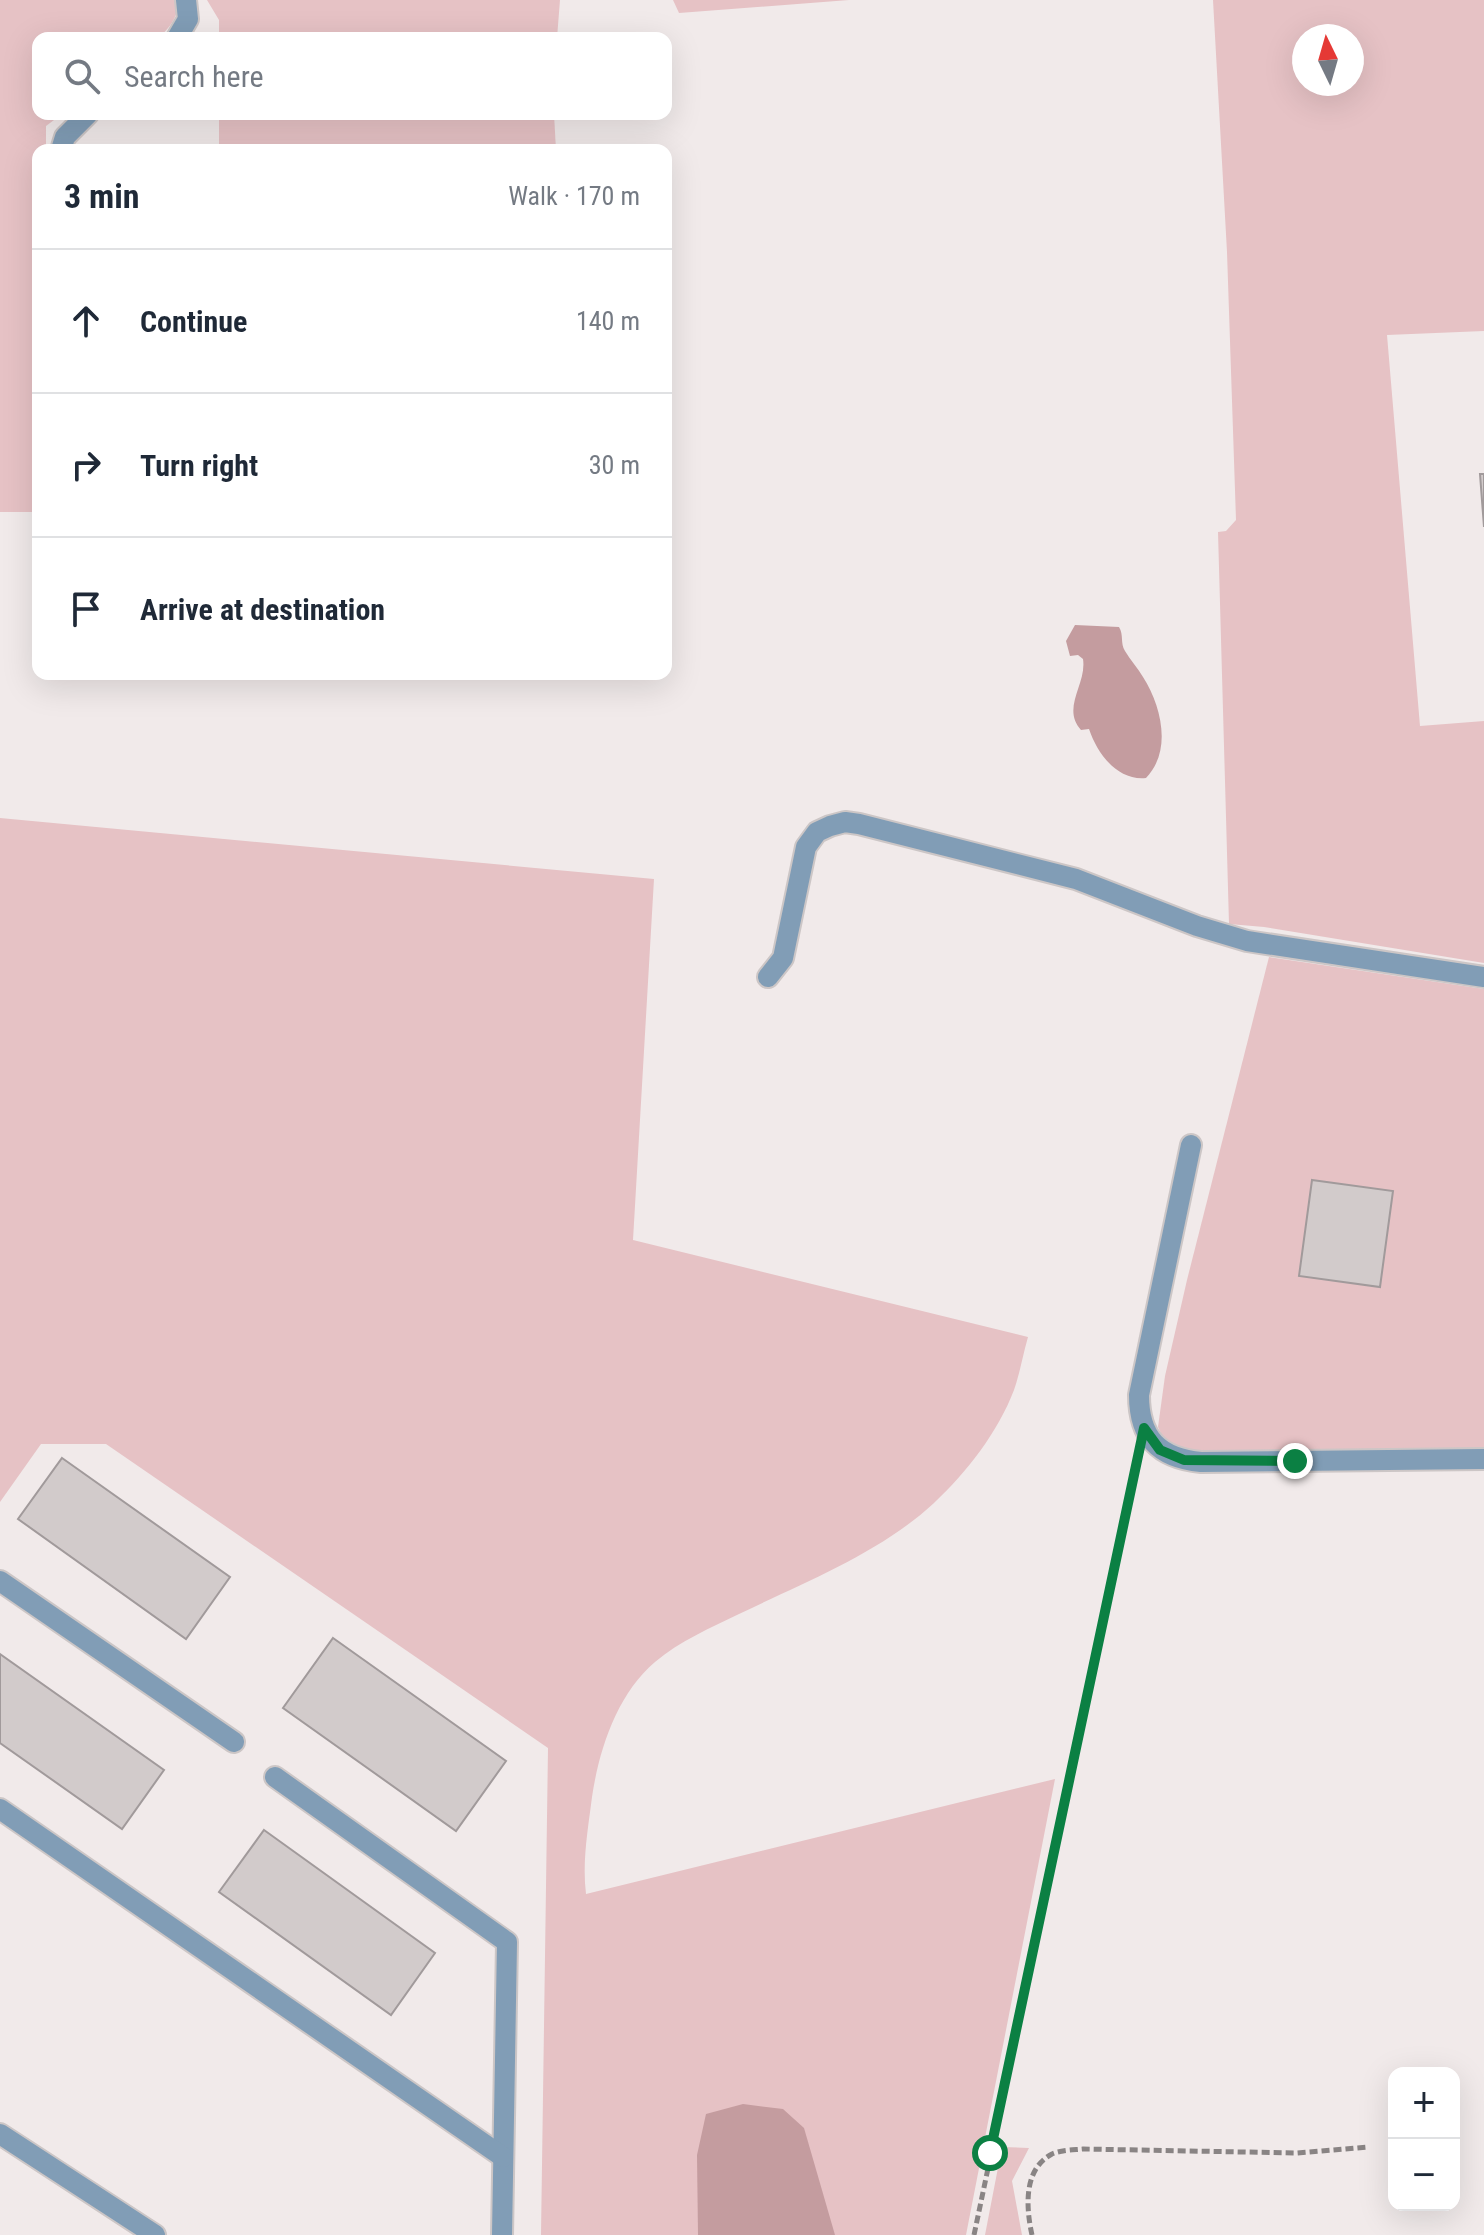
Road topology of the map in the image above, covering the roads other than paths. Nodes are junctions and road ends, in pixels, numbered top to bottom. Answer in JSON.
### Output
{"nodes":[{"id":1,"x":186,"y":0,"type":"edge"},
{"id":2,"x":180,"y":32,"type":"edge"},
{"id":3,"x":82,"y":120,"type":"edge"},
{"id":4,"x":63,"y":144,"type":"edge"},
{"id":5,"x":768,"y":977,"type":"dead end"},
{"id":6,"x":1484,"y":977,"type":"edge"},
{"id":7,"x":1191,"y":1145,"type":"dead end"},
{"id":8,"x":1484,"y":1459,"type":"edge"},
{"id":9,"x":0,"y":1581,"type":"edge"},
{"id":10,"x":234,"y":1742,"type":"dead end"},
{"id":11,"x":275,"y":1777,"type":"dead end"},
{"id":12,"x":0,"y":1809,"type":"edge"},
{"id":13,"x":0,"y":2134,"type":"edge"},
{"id":14,"x":503,"y":2157,"type":"junction"},
{"id":15,"x":155,"y":2235,"type":"edge"},
{"id":16,"x":502,"y":2235,"type":"edge"}],
"edges":[{"from":1,"to":2,"type":"street"},
{"from":3,"to":4,"type":"street"},
{"from":5,"to":6,"type":"street"},
{"from":7,"to":8,"type":"street"},
{"from":9,"to":10,"type":"street"},
{"from":11,"to":14,"type":"street"},
{"from":12,"to":14,"type":"street"},
{"from":13,"to":15,"type":"street"},
{"from":14,"to":16,"type":"street"}]}
